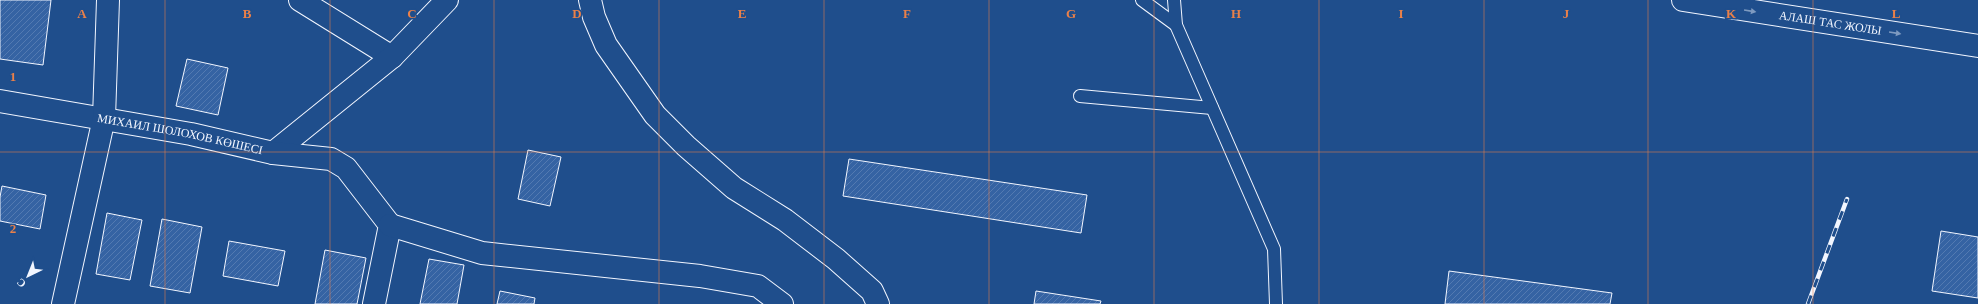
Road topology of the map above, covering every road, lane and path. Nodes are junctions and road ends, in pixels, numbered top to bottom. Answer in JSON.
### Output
{"nodes":[{"id":1,"x":108,"y":0,"type":"edge"},
{"id":2,"x":300,"y":0,"type":"edge"},
{"id":3,"x":447,"y":0,"type":"edge"},
{"id":4,"x":590,"y":0,"type":"edge"},
{"id":5,"x":1142,"y":0,"type":"edge"},
{"id":6,"x":1174,"y":0,"type":"edge"},
{"id":7,"x":1684,"y":0,"type":"edge"},
{"id":8,"x":1176,"y":24,"type":"junction"},
{"id":9,"x":1978,"y":46,"type":"edge"},
{"id":10,"x":392,"y":57,"type":"junction"},
{"id":11,"x":1080,"y":96,"type":"dead end"},
{"id":12,"x":0,"y":101,"type":"edge"},
{"id":13,"x":1212,"y":108,"type":"junction"},
{"id":14,"x":104,"y":118,"type":"junction"},
{"id":15,"x":273,"y":153,"type":"junction"},
{"id":16,"x":390,"y":225,"type":"junction"},
{"id":17,"x":62,"y":304,"type":"edge"},
{"id":18,"x":374,"y":304,"type":"edge"},
{"id":19,"x":782,"y":304,"type":"edge"},
{"id":20,"x":878,"y":304,"type":"edge"},
{"id":21,"x":1276,"y":304,"type":"edge"}],
"edges":[{"from":1,"to":14,"type":"street"},
{"from":2,"to":10,"type":"street"},
{"from":3,"to":10,"type":"street","name":"МИХАИЛ ШОЛОХОВ КӨШЕСІ"},
{"from":4,"to":20,"type":"street"},
{"from":5,"to":8,"type":"lane"},
{"from":6,"to":8,"type":"lane"},
{"from":7,"to":9,"type":"street","name":"АЛАШ ТАС ЖОЛЫ","one_way":true},
{"from":8,"to":13,"type":"lane"},
{"from":10,"to":15,"type":"street","name":"МИХАИЛ ШОЛОХОВ КӨШЕСІ"},
{"from":11,"to":13,"type":"lane"},
{"from":12,"to":14,"type":"street","name":"МИХАИЛ ШОЛОХОВ КӨШЕСІ"},
{"from":13,"to":21,"type":"lane"},
{"from":14,"to":15,"type":"street","name":"МИХАИЛ ШОЛОХОВ КӨШЕСІ"},
{"from":14,"to":17,"type":"street"},
{"from":15,"to":16,"type":"street"},
{"from":16,"to":18,"type":"street"},
{"from":16,"to":19,"type":"street"}]}
